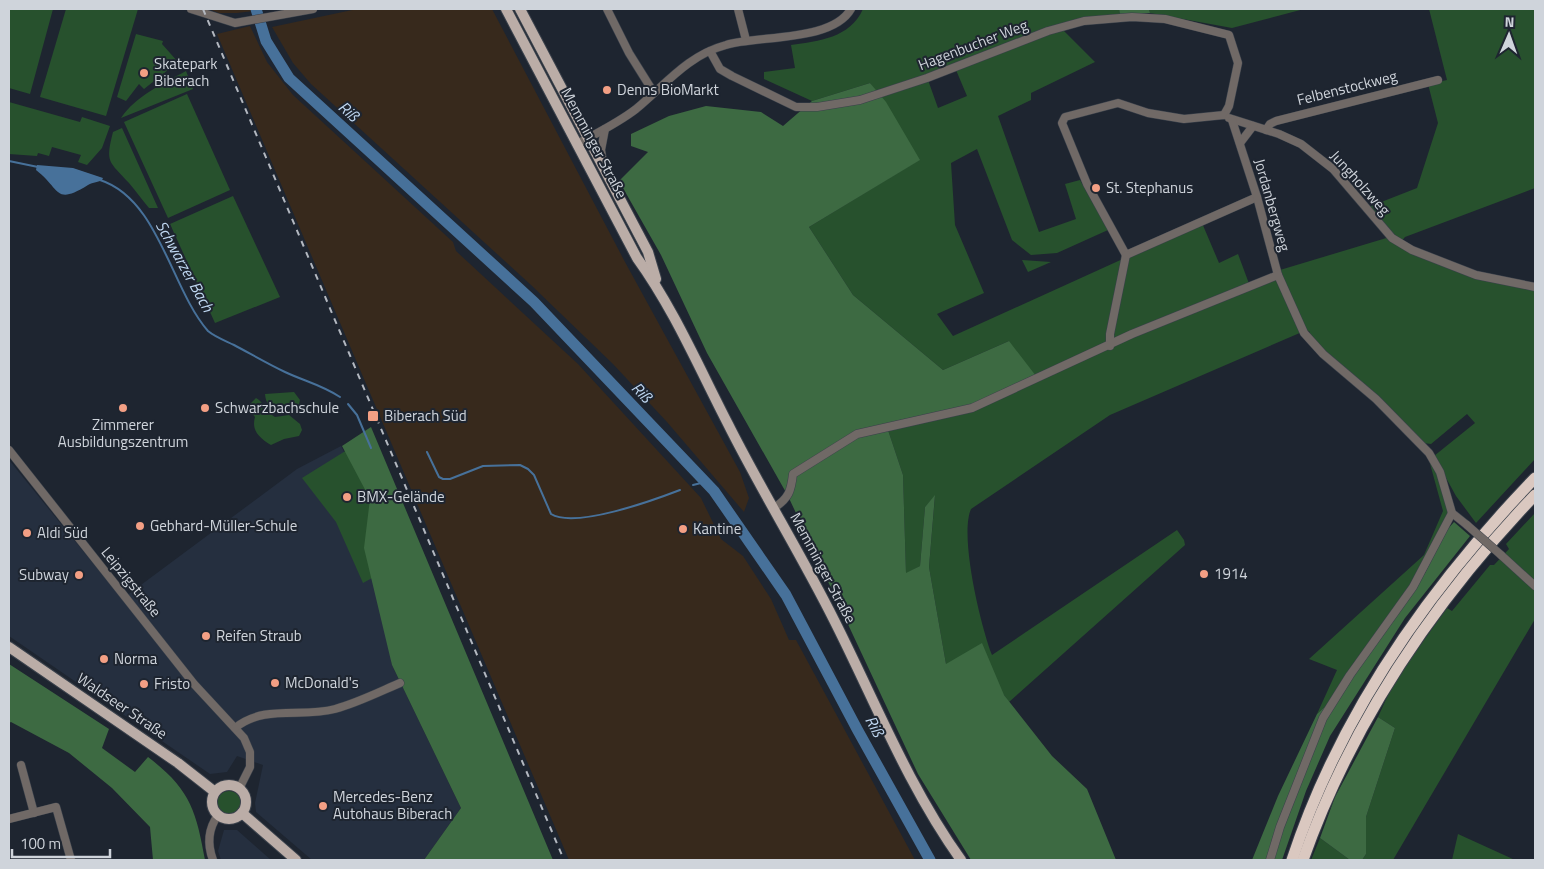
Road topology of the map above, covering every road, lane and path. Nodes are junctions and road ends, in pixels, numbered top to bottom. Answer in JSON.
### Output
{"nodes":[{"id":1,"x":191,"y":9,"type":"edge"},
{"id":2,"x":313,"y":9,"type":"edge"},
{"id":3,"x":506,"y":9,"type":"edge"},
{"id":4,"x":520,"y":9,"type":"edge"},
{"id":5,"x":607,"y":9,"type":"edge"},
{"id":6,"x":738,"y":9,"type":"edge"},
{"id":7,"x":851,"y":9,"type":"edge"},
{"id":8,"x":746,"y":40,"type":"junction"},
{"id":9,"x":710,"y":50,"type":"junction"},
{"id":10,"x":1438,"y":80,"type":"dead end"},
{"id":11,"x":654,"y":93,"type":"junction"},
{"id":12,"x":1224,"y":115,"type":"junction"},
{"id":13,"x":1232,"y":120,"type":"junction"},
{"id":14,"x":1253,"y":126,"type":"junction"},
{"id":15,"x":605,"y":129,"type":"junction"},
{"id":16,"x":1266,"y":130,"type":"junction"},
{"id":17,"x":588,"y":138,"type":"junction"},
{"id":18,"x":1240,"y":143,"type":"junction"},
{"id":19,"x":577,"y":144,"type":"junction"},
{"id":20,"x":603,"y":164,"type":"junction"},
{"id":21,"x":1257,"y":197,"type":"junction"},
{"id":22,"x":1126,"y":255,"type":"junction"},
{"id":23,"x":1278,"y":275,"type":"junction"},
{"id":24,"x":1535,"y":287,"type":"edge"},
{"id":25,"x":660,"y":290,"type":"junction"},
{"id":26,"x":1110,"y":346,"type":"junction"},
{"id":27,"x":9,"y":450,"type":"edge"},
{"id":28,"x":1535,"y":478,"type":"edge"},
{"id":29,"x":1535,"y":495,"type":"edge"},
{"id":30,"x":774,"y":508,"type":"junction"},
{"id":31,"x":1452,"y":513,"type":"junction"},
{"id":32,"x":1535,"y":586,"type":"edge"},
{"id":33,"x":9,"y":647,"type":"edge"},
{"id":34,"x":400,"y":683,"type":"dead end"},
{"id":35,"x":235,"y":728,"type":"junction"},
{"id":36,"x":21,"y":765,"type":"dead end"},
{"id":37,"x":239,"y":790,"type":"junction"},
{"id":38,"x":215,"y":792,"type":"junction"},
{"id":39,"x":34,"y":813,"type":"junction"},
{"id":40,"x":242,"y":813,"type":"junction"},
{"id":41,"x":218,"y":815,"type":"junction"},
{"id":42,"x":9,"y":820,"type":"edge"},
{"id":43,"x":71,"y":860,"type":"edge"},
{"id":44,"x":213,"y":860,"type":"edge"},
{"id":45,"x":296,"y":860,"type":"edge"},
{"id":46,"x":961,"y":860,"type":"edge"},
{"id":47,"x":1270,"y":860,"type":"edge"},
{"id":48,"x":1292,"y":860,"type":"edge"},
{"id":49,"x":1303,"y":860,"type":"edge"}],
"edges":[{"from":1,"to":2,"type":"street"},
{"from":3,"to":19,"type":"main road","name":"Memminger Straße"},
{"from":4,"to":17,"type":"main road","name":"Memminger Straße"},
{"from":5,"to":11,"type":"street"},
{"from":6,"to":8,"type":"street"},
{"from":7,"to":8,"type":"street"},
{"from":8,"to":9,"type":"street"},
{"from":9,"to":11,"type":"street"},
{"from":9,"to":12,"type":"street","name":"Hagenbucher Weg"},
{"from":10,"to":16,"type":"street","name":"Felbenstockweg"},
{"from":11,"to":15,"type":"street"},
{"from":12,"to":13,"type":"street","name":"Jungholzweg"},
{"from":12,"to":22,"type":"street"},
{"from":13,"to":14,"type":"street","name":"Jungholzweg"},
{"from":13,"to":18,"type":"street","name":"Jordanbergweg"},
{"from":14,"to":16,"type":"street","name":"Jungholzweg"},
{"from":14,"to":18,"type":"street","name":"Jordanbergweg"},
{"from":15,"to":17,"type":"street"},
{"from":15,"to":20,"type":"street"},
{"from":16,"to":24,"type":"street","name":"Jungholzweg"},
{"from":17,"to":19,"type":"street"},
{"from":17,"to":20,"type":"main road","name":"Memminger Straße"},
{"from":18,"to":21,"type":"street","name":"Jordanbergweg"},
{"from":19,"to":25,"type":"main road","name":"Memminger Straße"},
{"from":20,"to":25,"type":"main road","name":"Memminger Straße"},
{"from":21,"to":22,"type":"street"},
{"from":21,"to":23,"type":"street","name":"Jordanbergweg"},
{"from":22,"to":26,"type":"street"},
{"from":23,"to":26,"type":"street"},
{"from":23,"to":31,"type":"street","name":"Jordanbergweg"},
{"from":25,"to":30,"type":"main road","name":"Memminger Straße"},
{"from":26,"to":30,"type":"street"},
{"from":27,"to":35,"type":"street","name":"Leipzigstraße"},
{"from":28,"to":48,"type":"highway"},
{"from":29,"to":49,"type":"highway"},
{"from":30,"to":46,"type":"main road","name":"Memminger Straße"},
{"from":31,"to":32,"type":"street","bridge":true},
{"from":31,"to":47,"type":"street"},
{"from":33,"to":38,"type":"main road","name":"Waldseer Straße"},
{"from":34,"to":35,"type":"street"},
{"from":35,"to":37,"type":"street","name":"Leipzigstraße"},
{"from":36,"to":39,"type":"street"},
{"from":37,"to":38,"type":"main road"},
{"from":37,"to":40,"type":"main road"},
{"from":38,"to":41,"type":"main road"},
{"from":39,"to":42,"type":"street"},
{"from":39,"to":43,"type":"street"},
{"from":40,"to":41,"type":"main road"},
{"from":40,"to":45,"type":"main road"},
{"from":41,"to":44,"type":"street"}]}
